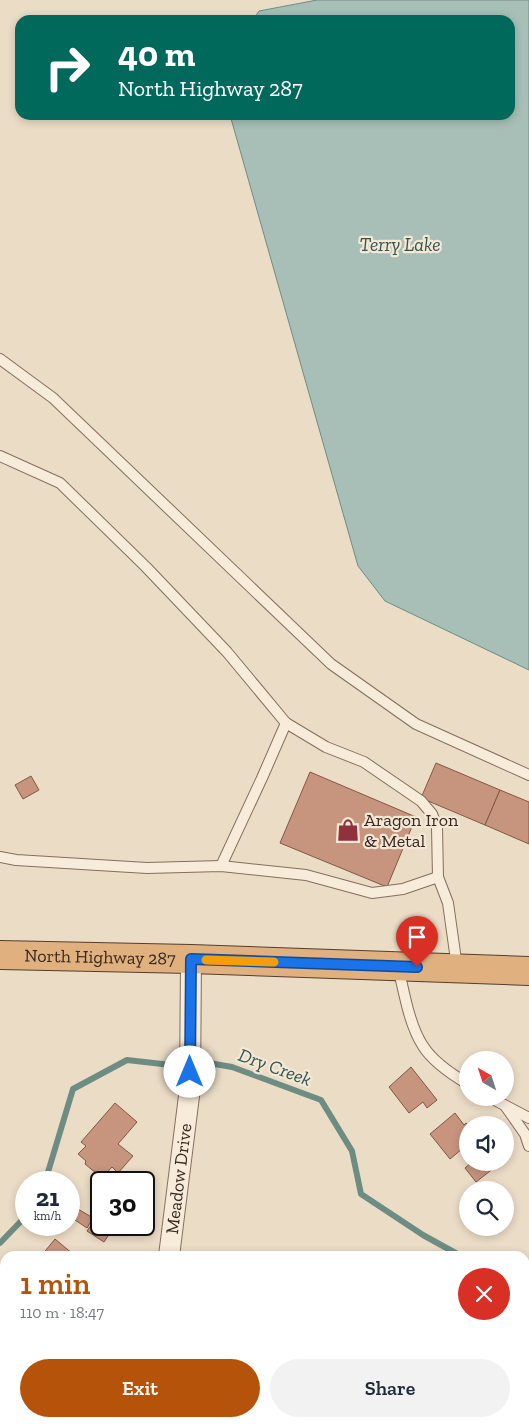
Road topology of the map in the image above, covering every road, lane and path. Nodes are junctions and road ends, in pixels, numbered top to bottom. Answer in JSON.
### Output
{"nodes":[{"id":1,"x":0,"y":359,"type":"edge"},
{"id":2,"x":0,"y":456,"type":"edge"},
{"id":3,"x":286,"y":722,"type":"junction"},
{"id":4,"x":529,"y":775,"type":"edge"},
{"id":5,"x":0,"y":857,"type":"edge"},
{"id":6,"x":221,"y":866,"type":"junction"},
{"id":7,"x":438,"y":876,"type":"junction"},
{"id":8,"x":0,"y":955,"type":"edge"},
{"id":9,"x":191,"y":959,"type":"junction"},
{"id":10,"x":397,"y":966,"type":"junction"},
{"id":11,"x":457,"y":968,"type":"junction"},
{"id":12,"x":529,"y":971,"type":"edge"},
{"id":13,"x":459,"y":1079,"type":"edge"},
{"id":14,"x":506,"y":1107,"type":"joint"},
{"id":15,"x":529,"y":1118,"type":"edge"},
{"id":16,"x":529,"y":1146,"type":"edge"},
{"id":17,"x":169,"y":1251,"type":"edge"}],
"edges":[{"from":1,"to":4,"type":"lane"},
{"from":2,"to":3,"type":"lane"},
{"from":3,"to":6,"type":"lane"},
{"from":3,"to":7,"type":"lane"},
{"from":5,"to":6,"type":"lane"},
{"from":6,"to":7,"type":"lane"},
{"from":7,"to":11,"type":"lane"},
{"from":8,"to":9,"type":"highway","name":"North Highway 287"},
{"from":9,"to":10,"type":"highway","name":"North Highway 287"},
{"from":9,"to":17,"type":"street","name":"Meadow Drive"},
{"from":10,"to":11,"type":"highway","name":"North Highway 287"},
{"from":10,"to":13,"type":"lane"},
{"from":11,"to":12,"type":"highway","name":"North Highway 287"},
{"from":14,"to":15,"type":"lane"},
{"from":14,"to":16,"type":"lane"}]}
